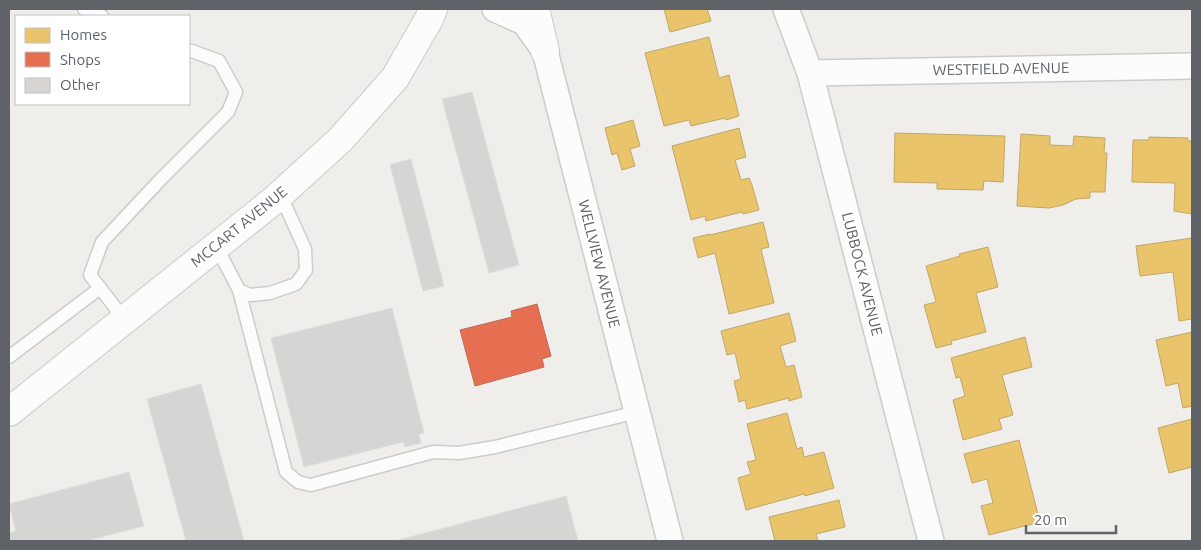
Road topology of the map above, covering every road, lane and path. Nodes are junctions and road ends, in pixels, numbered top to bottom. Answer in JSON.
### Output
{"nodes":[{"id":1,"x":84,"y":9,"type":"edge"},
{"id":2,"x":433,"y":9,"type":"edge"},
{"id":3,"x":495,"y":9,"type":"edge"},
{"id":4,"x":536,"y":9,"type":"edge"},
{"id":5,"x":786,"y":9,"type":"edge"},
{"id":6,"x":99,"y":15,"type":"edge"},
{"id":7,"x":190,"y":50,"type":"edge"},
{"id":8,"x":545,"y":51,"type":"junction"},
{"id":9,"x":1192,"y":66,"type":"edge"},
{"id":10,"x":810,"y":73,"type":"junction"},
{"id":11,"x":280,"y":194,"type":"junction"},
{"id":12,"x":216,"y":246,"type":"junction"},
{"id":13,"x":100,"y":288,"type":"junction"},
{"id":14,"x":239,"y":290,"type":"junction"},
{"id":15,"x":124,"y":319,"type":"junction"},
{"id":16,"x":9,"y":357,"type":"edge"},
{"id":17,"x":9,"y":412,"type":"edge"},
{"id":18,"x":638,"y":412,"type":"junction"},
{"id":19,"x":670,"y":541,"type":"edge"},
{"id":20,"x":931,"y":541,"type":"edge"}],
"edges":[{"from":1,"to":6,"type":"lane"},
{"from":2,"to":11,"type":"main road","name":"MCCART AVENUE"},
{"from":3,"to":8,"type":"street","name":"WELLVIEW AVENUE"},
{"from":4,"to":8,"type":"main road"},
{"from":5,"to":10,"type":"street","name":"LUBBOCK AVENUE"},
{"from":7,"to":13,"type":"lane"},
{"from":8,"to":18,"type":"street","name":"WELLVIEW AVENUE"},
{"from":9,"to":10,"type":"street","name":"WESTFIELD AVENUE"},
{"from":10,"to":20,"type":"street","name":"LUBBOCK AVENUE"},
{"from":11,"to":12,"type":"main road","name":"MCCART AVENUE"},
{"from":11,"to":14,"type":"lane"},
{"from":12,"to":14,"type":"lane"},
{"from":12,"to":15,"type":"main road","name":"MCCART AVENUE"},
{"from":13,"to":15,"type":"lane"},
{"from":13,"to":16,"type":"lane"},
{"from":14,"to":18,"type":"lane"},
{"from":15,"to":17,"type":"main road","name":"MCCART AVENUE"},
{"from":18,"to":19,"type":"street","name":"WELLVIEW AVENUE"}]}
